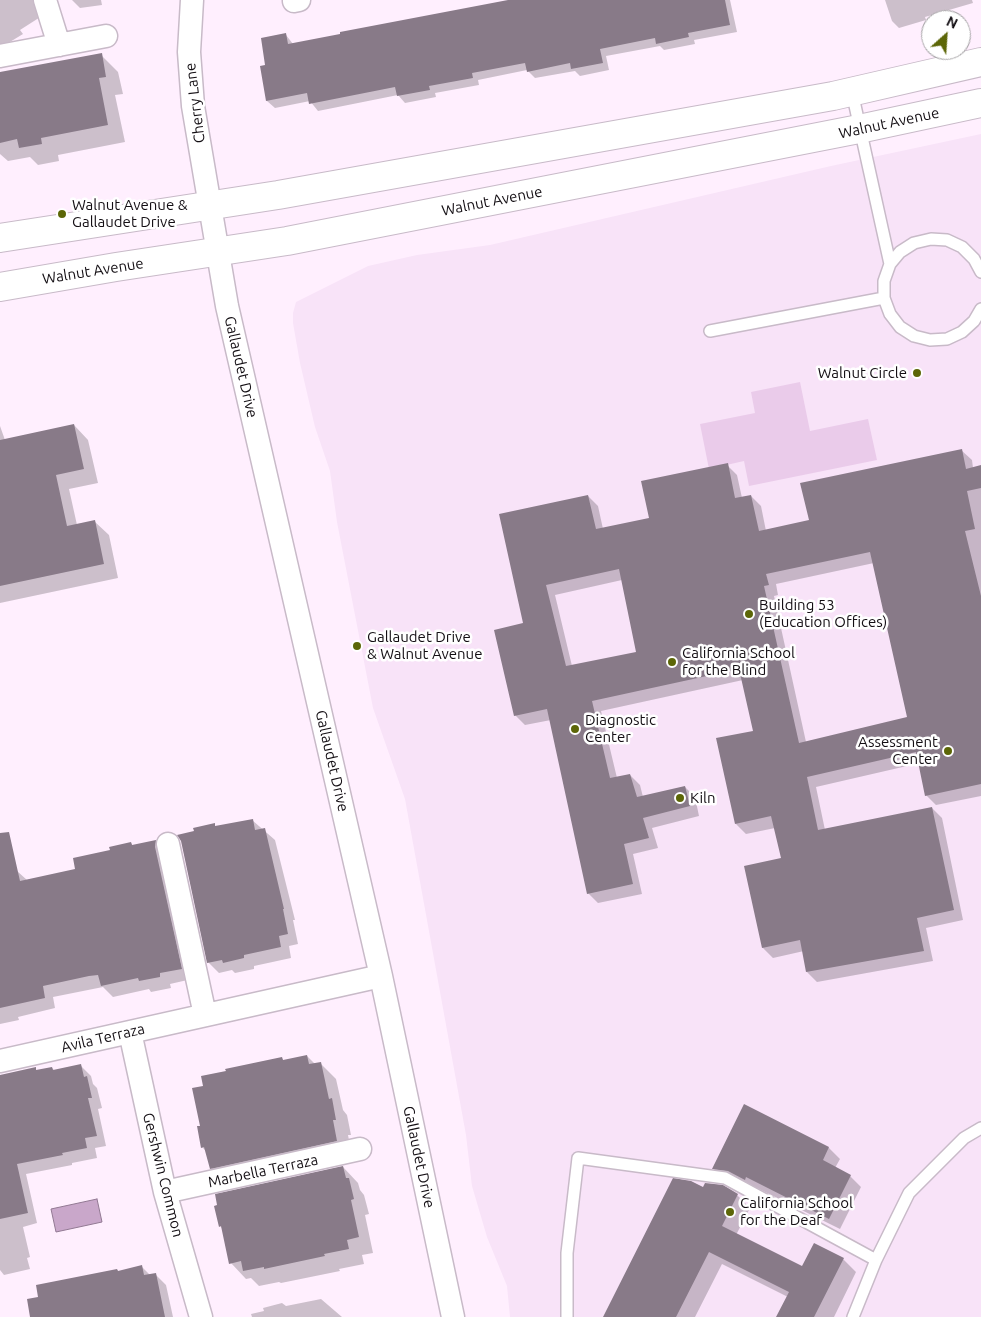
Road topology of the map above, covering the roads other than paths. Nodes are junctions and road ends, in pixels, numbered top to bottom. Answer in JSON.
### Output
{"nodes":[{"id":1,"x":45,"y":0,"type":"edge"},
{"id":2,"x":192,"y":0,"type":"edge"},
{"id":3,"x":106,"y":36,"type":"dead end"},
{"id":4,"x":59,"y":45,"type":"junction"},
{"id":5,"x":0,"y":56,"type":"edge"},
{"id":6,"x":981,"y":62,"type":"edge"},
{"id":7,"x":852,"y":92,"type":"junction"},
{"id":8,"x":981,"y":103,"type":"edge"},
{"id":9,"x":859,"y":129,"type":"junction"},
{"id":10,"x":209,"y":206,"type":"junction"},
{"id":11,"x":0,"y":238,"type":"edge"},
{"id":12,"x":217,"y":252,"type":"junction"},
{"id":13,"x":890,"y":264,"type":"junction"},
{"id":14,"x":981,"y":272,"type":"edge"},
{"id":15,"x":0,"y":287,"type":"edge"},
{"id":16,"x":884,"y":298,"type":"junction"},
{"id":17,"x":981,"y":308,"type":"edge"},
{"id":18,"x":710,"y":331,"type":"dead end"},
{"id":19,"x":168,"y":844,"type":"dead end"},
{"id":20,"x":381,"y":976,"type":"junction"},
{"id":21,"x":205,"y":1015,"type":"junction"},
{"id":22,"x":130,"y":1032,"type":"junction"},
{"id":23,"x":0,"y":1061,"type":"edge"},
{"id":24,"x":981,"y":1128,"type":"edge"},
{"id":25,"x":360,"y":1149,"type":"dead end"},
{"id":26,"x":165,"y":1192,"type":"junction"},
{"id":27,"x":876,"y":1260,"type":"junction"},
{"id":28,"x":201,"y":1317,"type":"edge"},
{"id":29,"x":453,"y":1317,"type":"edge"},
{"id":30,"x":566,"y":1317,"type":"edge"},
{"id":31,"x":853,"y":1317,"type":"edge"}],
"edges":[{"from":1,"to":4,"type":"street"},
{"from":2,"to":10,"type":"street","name":"Cherry Lane"},
{"from":3,"to":4,"type":"street"},
{"from":4,"to":5,"type":"street"},
{"from":6,"to":7,"type":"main road"},
{"from":7,"to":9,"type":"lane"},
{"from":7,"to":10,"type":"main road"},
{"from":8,"to":9,"type":"main road","name":"Walnut Avenue"},
{"from":9,"to":12,"type":"main road","name":"Walnut Avenue"},
{"from":9,"to":13,"type":"lane"},
{"from":10,"to":11,"type":"main road"},
{"from":10,"to":12,"type":"street","name":"Gallaudet Drive"},
{"from":12,"to":15,"type":"main road","name":"Walnut Avenue"},
{"from":12,"to":20,"type":"street","name":"Gallaudet Drive"},
{"from":13,"to":14,"type":"lane"},
{"from":13,"to":16,"type":"lane"},
{"from":16,"to":17,"type":"lane"},
{"from":16,"to":18,"type":"lane"},
{"from":19,"to":21,"type":"street"},
{"from":20,"to":21,"type":"street","name":"Avila Terraza"},
{"from":20,"to":29,"type":"street","name":"Gallaudet Drive"},
{"from":21,"to":22,"type":"street","name":"Avila Terraza"},
{"from":22,"to":23,"type":"street","name":"Avila Terraza"},
{"from":22,"to":26,"type":"street","name":"Gershwin Common"},
{"from":24,"to":27,"type":"lane"},
{"from":25,"to":26,"type":"street","name":"Marbella Terraza"},
{"from":26,"to":28,"type":"street","name":"Gershwin Common"},
{"from":27,"to":30,"type":"lane"},
{"from":27,"to":31,"type":"lane"}]}
